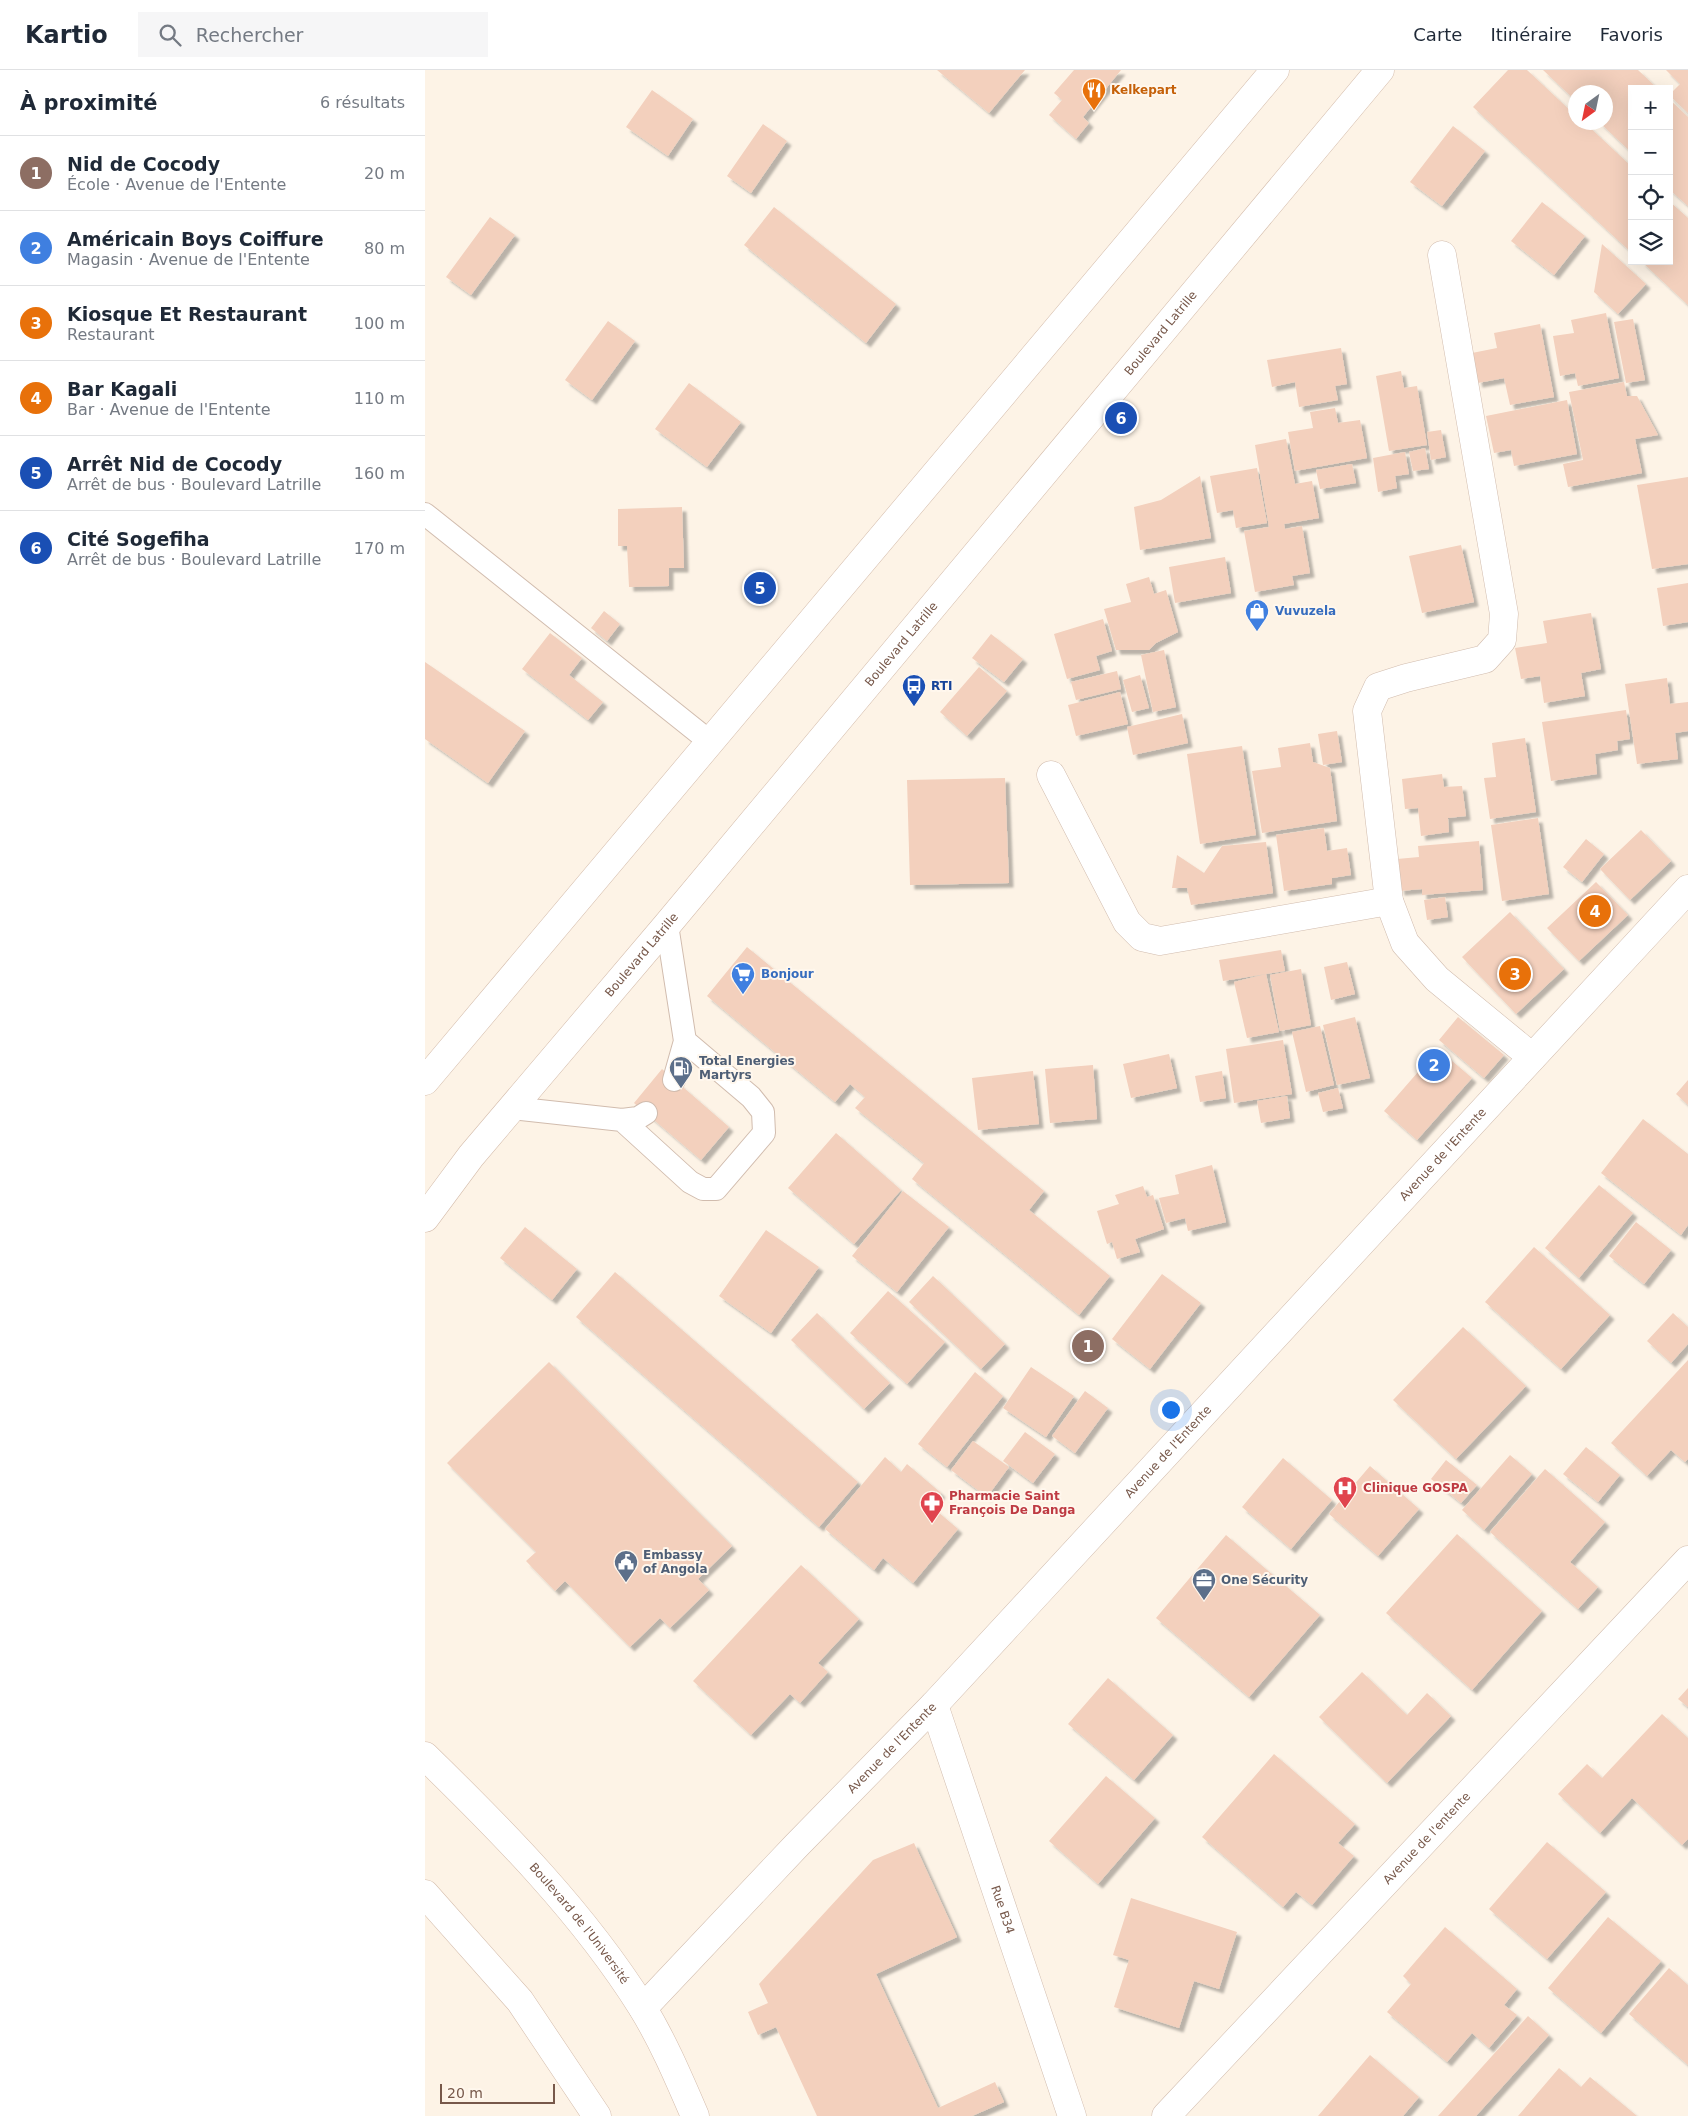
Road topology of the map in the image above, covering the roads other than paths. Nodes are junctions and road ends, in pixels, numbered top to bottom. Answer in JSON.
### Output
{"nodes":[{"id":1,"x":1275,"y":70,"type":"edge"},
{"id":2,"x":1380,"y":70,"type":"edge"},
{"id":3,"x":1442,"y":255,"type":"dead end"},
{"id":4,"x":425,"y":514,"type":"edge"},
{"id":5,"x":709,"y":741,"type":"junction"},
{"id":6,"x":1051,"y":775,"type":"dead end"},
{"id":7,"x":1688,"y":889,"type":"edge"},
{"id":8,"x":1389,"y":901,"type":"junction"},
{"id":9,"x":667,"y":925,"type":"junction"},
{"id":10,"x":685,"y":1041,"type":"junction"},
{"id":11,"x":1532,"y":1057,"type":"junction"},
{"id":12,"x":674,"y":1080,"type":"dead end"},
{"id":13,"x":425,"y":1081,"type":"edge"},
{"id":14,"x":512,"y":1108,"type":"junction"},
{"id":15,"x":646,"y":1113,"type":"dead end"},
{"id":16,"x":623,"y":1120,"type":"junction"},
{"id":17,"x":425,"y":1218,"type":"edge"},
{"id":18,"x":1688,"y":1560,"type":"edge"},
{"id":19,"x":934,"y":1705,"type":"junction"},
{"id":20,"x":425,"y":1756,"type":"edge"},
{"id":21,"x":425,"y":1894,"type":"edge"},
{"id":22,"x":643,"y":2008,"type":"junction"},
{"id":23,"x":597,"y":2116,"type":"edge"},
{"id":24,"x":695,"y":2116,"type":"edge"},
{"id":25,"x":1072,"y":2116,"type":"edge"},
{"id":26,"x":1166,"y":2116,"type":"edge"}],
"edges":[{"from":1,"to":5,"type":"street"},
{"from":2,"to":9,"type":"street","name":"Boulevard Latrille"},
{"from":3,"to":8,"type":"street"},
{"from":4,"to":5,"type":"lane"},
{"from":5,"to":13,"type":"street"},
{"from":6,"to":8,"type":"street"},
{"from":7,"to":11,"type":"street","name":"Avenue de l'Entente"},
{"from":8,"to":11,"type":"street"},
{"from":9,"to":10,"type":"lane"},
{"from":9,"to":14,"type":"street","name":"Boulevard Latrille"},
{"from":10,"to":12,"type":"lane"},
{"from":10,"to":16,"type":"lane"},
{"from":11,"to":19,"type":"street","name":"Avenue de l'Entente"},
{"from":14,"to":16,"type":"lane"},
{"from":14,"to":17,"type":"street","name":"Boulevard Latrille"},
{"from":15,"to":16,"type":"lane"},
{"from":18,"to":26,"type":"street","name":"Avenue de l'entente"},
{"from":19,"to":22,"type":"street","name":"Avenue de l'Entente"},
{"from":19,"to":25,"type":"street","name":"Rue B34"},
{"from":20,"to":22,"type":"street","name":"Boulevard de l'Université"},
{"from":21,"to":23,"type":"street"},
{"from":22,"to":24,"type":"street","name":"Boulevard de l'Université"}]}
